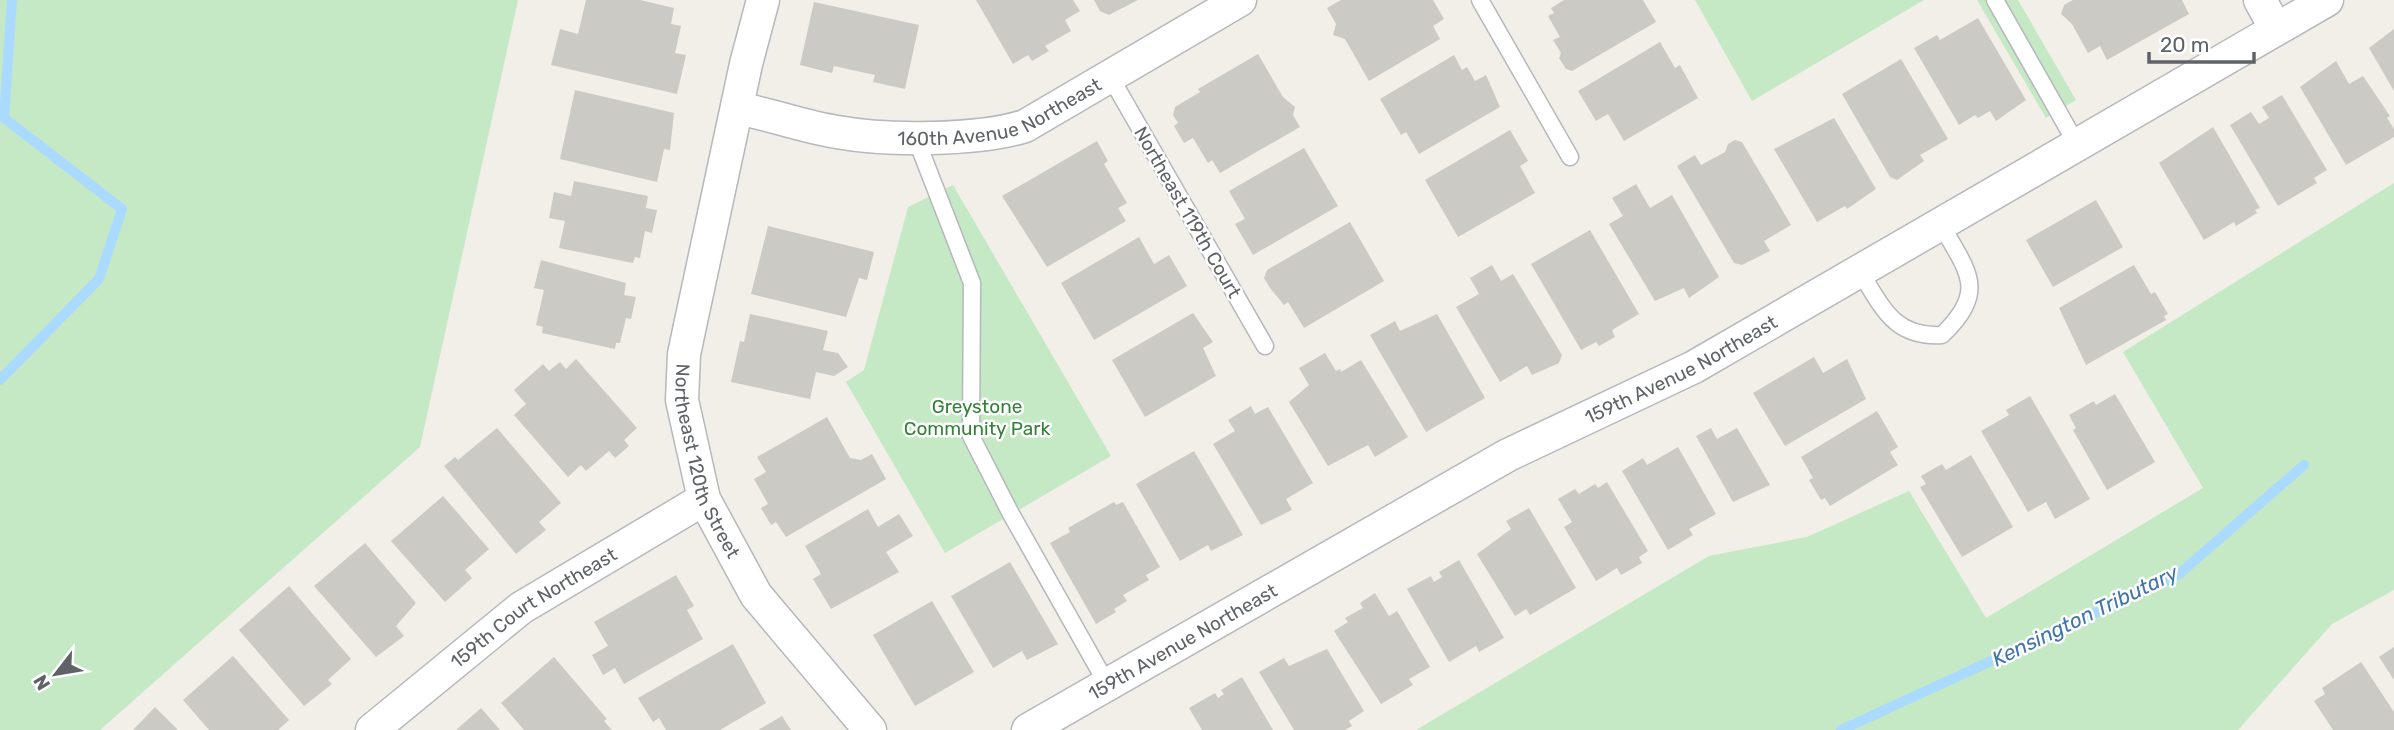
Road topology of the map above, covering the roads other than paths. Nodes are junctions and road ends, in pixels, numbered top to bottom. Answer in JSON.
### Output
{"nodes":[{"id":1,"x":763,"y":0,"type":"edge"},
{"id":2,"x":1240,"y":0,"type":"edge"},
{"id":3,"x":1480,"y":0,"type":"edge"},
{"id":4,"x":1995,"y":0,"type":"edge"},
{"id":5,"x":2260,"y":0,"type":"edge"},
{"id":6,"x":2327,"y":0,"type":"edge"},
{"id":7,"x":2276,"y":29,"type":"junction"},
{"id":8,"x":1111,"y":78,"type":"junction"},
{"id":9,"x":737,"y":108,"type":"junction"},
{"id":10,"x":915,"y":136,"type":"junction"},
{"id":11,"x":2076,"y":143,"type":"junction"},
{"id":12,"x":1570,"y":157,"type":"dead end"},
{"id":13,"x":1940,"y":223,"type":"junction"},
{"id":14,"x":1859,"y":270,"type":"junction"},
{"id":15,"x":1265,"y":346,"type":"dead end"},
{"id":16,"x":704,"y":499,"type":"junction"},
{"id":17,"x":1107,"y":684,"type":"junction"},
{"id":18,"x":372,"y":730,"type":"edge"},
{"id":19,"x":870,"y":730,"type":"edge"},
{"id":20,"x":1028,"y":730,"type":"edge"}],
"edges":[{"from":1,"to":9,"type":"street","name":"Northeast 120th Street"},
{"from":2,"to":8,"type":"street","name":"160th Avenue Northeast"},
{"from":3,"to":12,"type":"lane"},
{"from":4,"to":11,"type":"lane"},
{"from":5,"to":7,"type":"street"},
{"from":6,"to":7,"type":"street","name":"159th Avenue Northeast"},
{"from":7,"to":11,"type":"street","name":"159th Avenue Northeast"},
{"from":8,"to":10,"type":"street","name":"160th Avenue Northeast"},
{"from":8,"to":15,"type":"lane","name":"Northeast 119th Court"},
{"from":9,"to":10,"type":"street","name":"160th Avenue Northeast"},
{"from":9,"to":16,"type":"street","name":"Northeast 120th Street"},
{"from":10,"to":17,"type":"lane"},
{"from":11,"to":13,"type":"street","name":"159th Avenue Northeast"},
{"from":13,"to":14,"type":"street","name":"159th Avenue Northeast"},
{"from":13,"to":14,"type":"lane"},
{"from":14,"to":17,"type":"street","name":"159th Avenue Northeast"},
{"from":16,"to":18,"type":"street","name":"159th Court Northeast"},
{"from":16,"to":19,"type":"street","name":"Northeast 120th Street"},
{"from":17,"to":20,"type":"street","name":"159th Avenue Northeast"}]}
